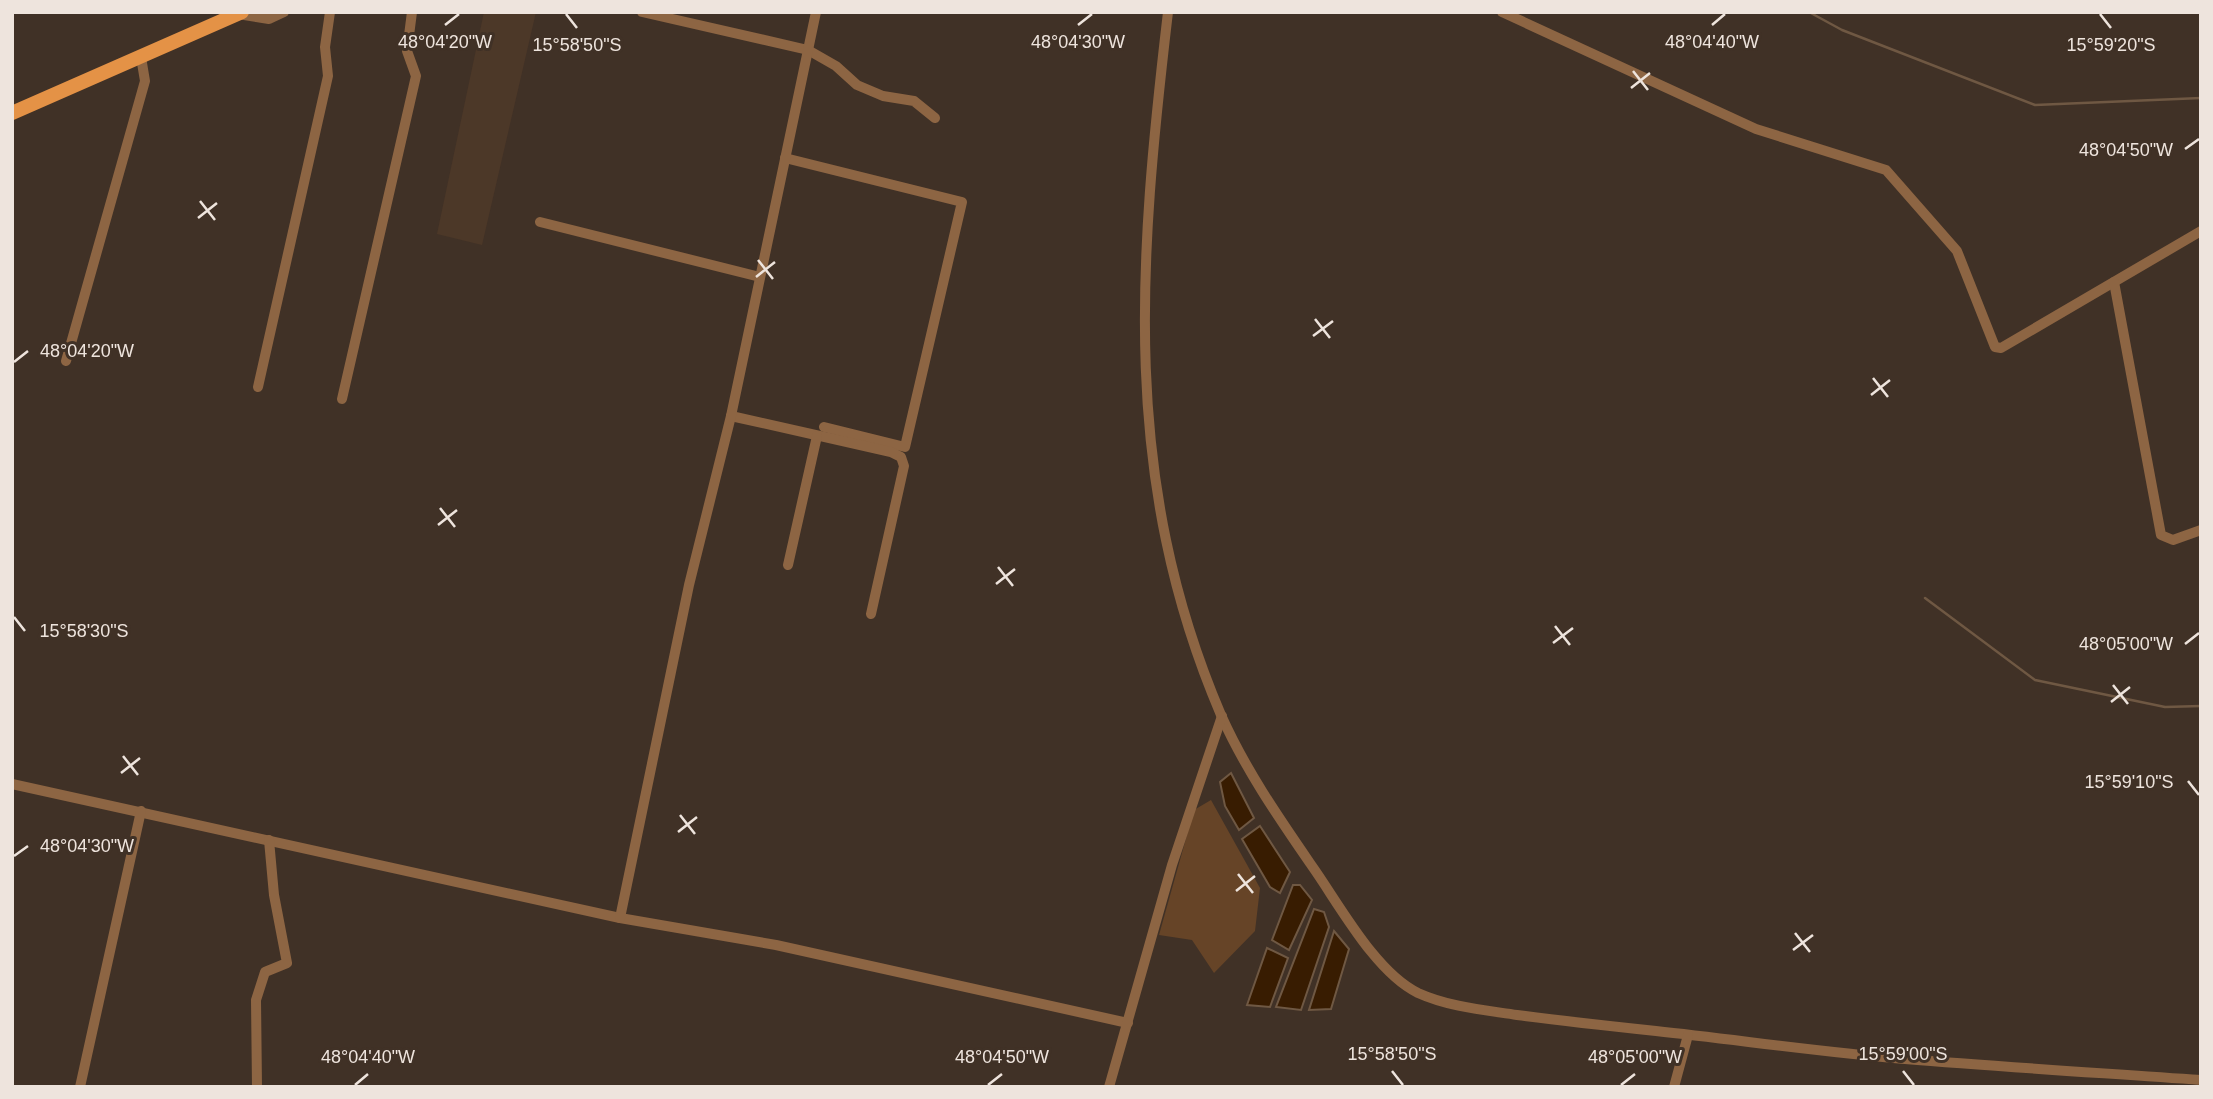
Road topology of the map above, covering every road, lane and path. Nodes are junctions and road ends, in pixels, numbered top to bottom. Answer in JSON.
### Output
{"nodes":[{"id":1,"x":284,"y":12,"type":"edge"},
{"id":2,"x":330,"y":12,"type":"edge"},
{"id":3,"x":412,"y":12,"type":"edge"},
{"id":4,"x":642,"y":12,"type":"edge"},
{"id":5,"x":816,"y":12,"type":"edge"},
{"id":6,"x":1168,"y":12,"type":"edge"},
{"id":7,"x":1502,"y":12,"type":"edge"},
{"id":8,"x":240,"y":13,"type":"edge"},
{"id":9,"x":808,"y":50,"type":"junction"},
{"id":10,"x":141,"y":57,"type":"junction"},
{"id":11,"x":12,"y":113,"type":"edge"},
{"id":12,"x":935,"y":118,"type":"dead end"},
{"id":13,"x":785,"y":158,"type":"junction"},
{"id":14,"x":540,"y":222,"type":"dead end"},
{"id":15,"x":2201,"y":231,"type":"edge"},
{"id":16,"x":760,"y":277,"type":"junction"},
{"id":17,"x":2114,"y":282,"type":"junction"},
{"id":18,"x":66,"y":361,"type":"dead end"},
{"id":19,"x":258,"y":387,"type":"dead end"},
{"id":20,"x":342,"y":399,"type":"dead end"},
{"id":21,"x":731,"y":416,"type":"junction"},
{"id":22,"x":820,"y":431,"type":"junction"},
{"id":23,"x":2201,"y":530,"type":"edge"},
{"id":24,"x":788,"y":565,"type":"dead end"},
{"id":25,"x":871,"y":614,"type":"dead end"},
{"id":26,"x":1222,"y":716,"type":"junction"},
{"id":27,"x":12,"y":784,"type":"edge"},
{"id":28,"x":141,"y":811,"type":"junction"},
{"id":29,"x":269,"y":840,"type":"junction"},
{"id":30,"x":620,"y":918,"type":"junction"},
{"id":31,"x":1128,"y":1023,"type":"junction"},
{"id":32,"x":1688,"y":1035,"type":"junction"},
{"id":33,"x":2201,"y":1080,"type":"edge"},
{"id":34,"x":80,"y":1087,"type":"edge"},
{"id":35,"x":257,"y":1087,"type":"edge"},
{"id":36,"x":1108,"y":1087,"type":"edge"},
{"id":37,"x":1674,"y":1087,"type":"edge"}],
"edges":[{"from":1,"to":8,"type":"street"},
{"from":2,"to":19,"type":"street"},
{"from":3,"to":20,"type":"street"},
{"from":4,"to":9,"type":"street"},
{"from":5,"to":9,"type":"street"},
{"from":6,"to":26,"type":"street"},
{"from":7,"to":17,"type":"street"},
{"from":8,"to":10,"type":"main road"},
{"from":9,"to":12,"type":"street"},
{"from":9,"to":13,"type":"street"},
{"from":10,"to":11,"type":"main road"},
{"from":10,"to":18,"type":"street"},
{"from":13,"to":16,"type":"street"},
{"from":13,"to":22,"type":"street"},
{"from":14,"to":16,"type":"street"},
{"from":15,"to":17,"type":"street"},
{"from":16,"to":21,"type":"street"},
{"from":17,"to":23,"type":"street"},
{"from":21,"to":22,"type":"street"},
{"from":21,"to":30,"type":"street"},
{"from":22,"to":24,"type":"street"},
{"from":22,"to":25,"type":"street"},
{"from":26,"to":31,"type":"street"},
{"from":26,"to":32,"type":"street"},
{"from":27,"to":28,"type":"street"},
{"from":28,"to":29,"type":"street"},
{"from":28,"to":34,"type":"street"},
{"from":29,"to":30,"type":"street"},
{"from":29,"to":35,"type":"street"},
{"from":30,"to":31,"type":"street"},
{"from":31,"to":36,"type":"street"},
{"from":32,"to":33,"type":"street"},
{"from":32,"to":37,"type":"street"}]}
